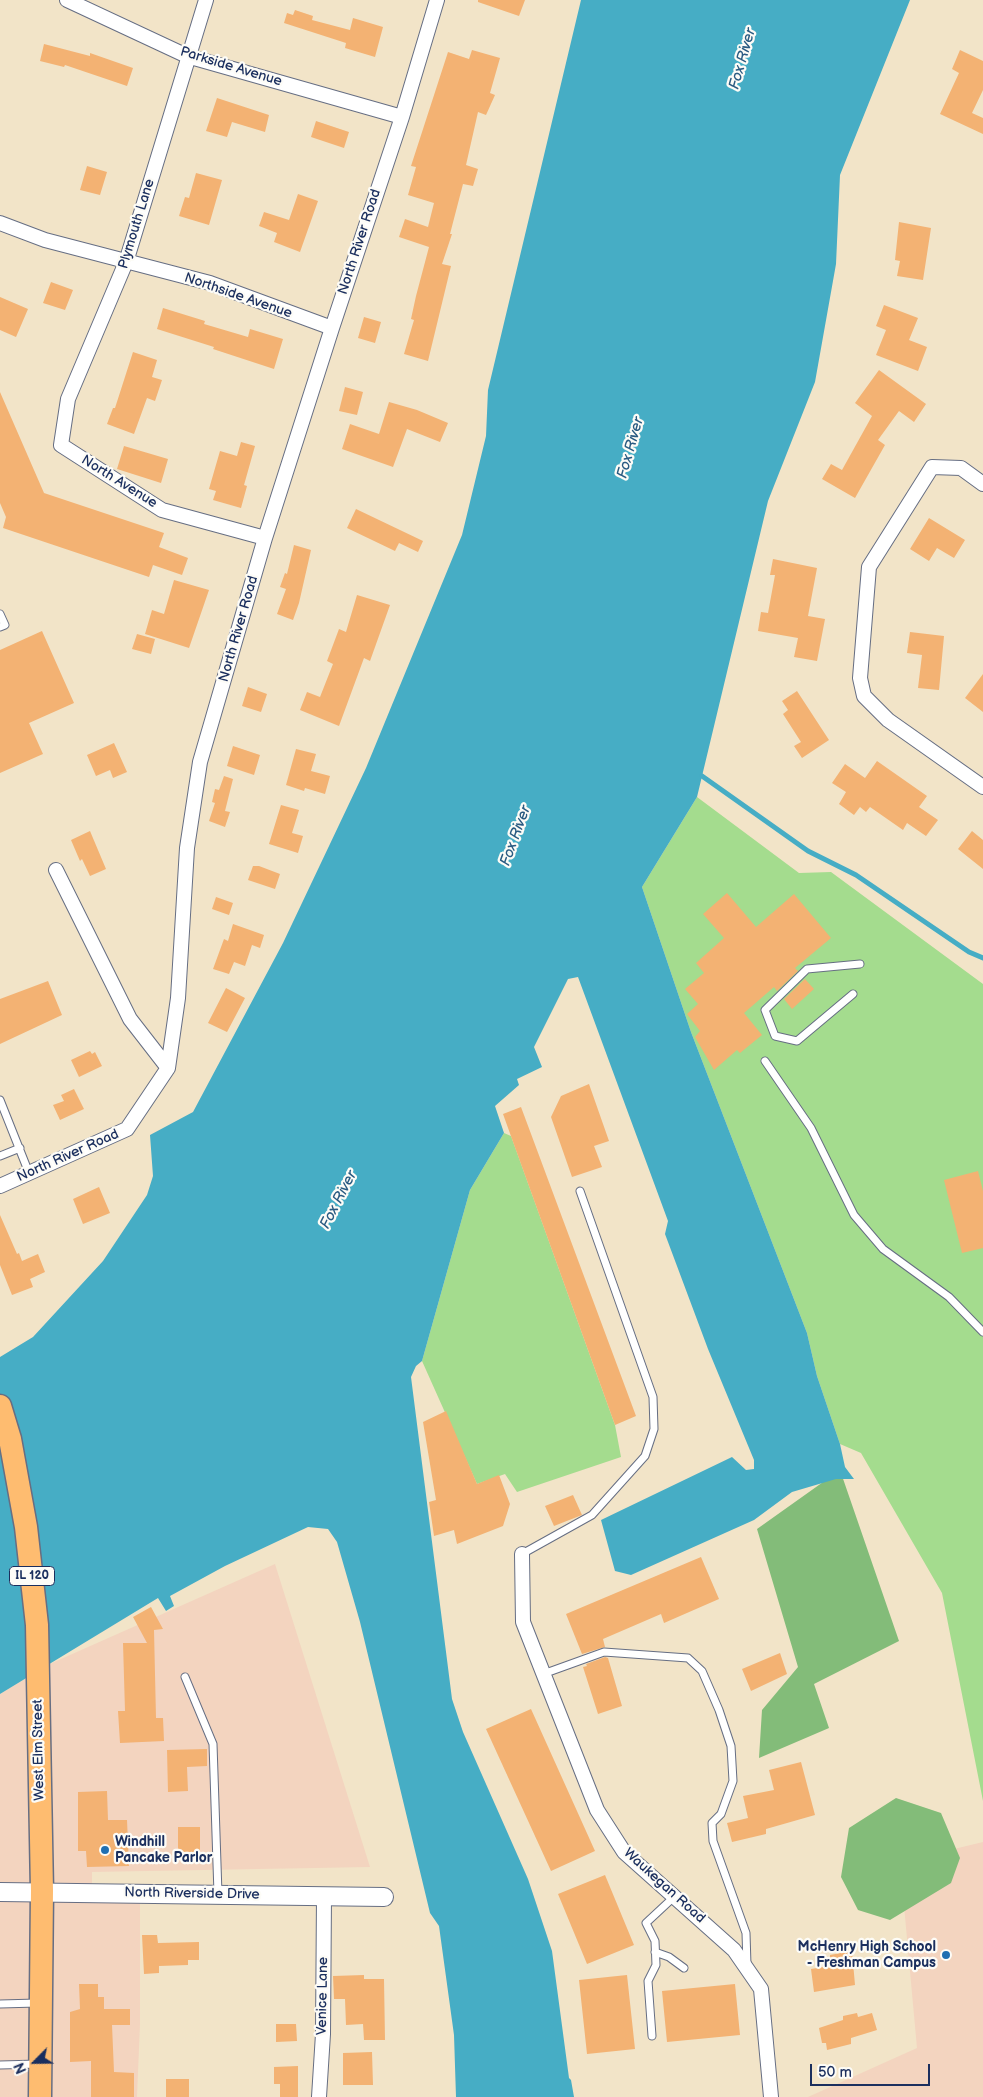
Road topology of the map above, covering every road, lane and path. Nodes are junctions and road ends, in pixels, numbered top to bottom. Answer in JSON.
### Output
{"nodes":[{"id":1,"x":67,"y":0,"type":"edge"},
{"id":2,"x":206,"y":0,"type":"edge"},
{"id":3,"x":437,"y":0,"type":"edge"},
{"id":4,"x":187,"y":56,"type":"junction"},
{"id":5,"x":402,"y":117,"type":"junction"},
{"id":6,"x":0,"y":223,"type":"edge"},
{"id":7,"x":126,"y":262,"type":"junction"},
{"id":8,"x":332,"y":328,"type":"junction"},
{"id":9,"x":61,"y":445,"type":"joint"},
{"id":10,"x":983,"y":484,"type":"edge"},
{"id":11,"x":265,"y":538,"type":"junction"},
{"id":12,"x":0,"y":614,"type":"edge"},
{"id":13,"x":0,"y":626,"type":"edge"},
{"id":14,"x":983,"y":787,"type":"edge"},
{"id":15,"x":56,"y":870,"type":"dead end"},
{"id":16,"x":860,"y":964,"type":"dead end"},
{"id":17,"x":853,"y":994,"type":"dead end"},
{"id":18,"x":765,"y":1061,"type":"dead end"},
{"id":19,"x":168,"y":1068,"type":"junction"},
{"id":20,"x":0,"y":1100,"type":"edge"},
{"id":21,"x":20,"y":1148,"type":"junction"},
{"id":22,"x":0,"y":1156,"type":"edge"},
{"id":23,"x":30,"y":1174,"type":"junction"},
{"id":24,"x":0,"y":1186,"type":"edge"},
{"id":25,"x":580,"y":1191,"type":"dead end"},
{"id":26,"x":983,"y":1332,"type":"edge"},
{"id":27,"x":0,"y":1406,"type":"edge"},
{"id":28,"x":522,"y":1554,"type":"joint"},
{"id":29,"x":543,"y":1674,"type":"junction"},
{"id":30,"x":185,"y":1677,"type":"dead end"},
{"id":31,"x":42,"y":1891,"type":"junction"},
{"id":32,"x":0,"y":1892,"type":"edge"},
{"id":33,"x":218,"y":1894,"type":"junction"},
{"id":34,"x":324,"y":1896,"type":"junction"},
{"id":35,"x":675,"y":1896,"type":"junction"},
{"id":36,"x":384,"y":1897,"type":"dead end"},
{"id":37,"x":656,"y":1952,"type":"junction"},
{"id":38,"x":684,"y":1968,"type":"dead end"},
{"id":39,"x":747,"y":1968,"type":"junction"},
{"id":40,"x":41,"y":2003,"type":"junction"},
{"id":41,"x":0,"y":2004,"type":"edge"},
{"id":42,"x":652,"y":2036,"type":"dead end"},
{"id":43,"x":40,"y":2064,"type":"junction"},
{"id":44,"x":0,"y":2065,"type":"edge"},
{"id":45,"x":40,"y":2097,"type":"edge"},
{"id":46,"x":319,"y":2097,"type":"edge"},
{"id":47,"x":771,"y":2097,"type":"edge"}],
"edges":[{"from":1,"to":4,"type":"street","name":"Parkside Avenue"},
{"from":2,"to":4,"type":"street","name":"Plymouth Lane"},
{"from":3,"to":5,"type":"street","name":"North River Road"},
{"from":4,"to":5,"type":"street","name":"Parkside Avenue"},
{"from":4,"to":7,"type":"street","name":"Plymouth Lane"},
{"from":5,"to":8,"type":"street","name":"North River Road"},
{"from":6,"to":7,"type":"street","name":"Northside Avenue"},
{"from":7,"to":8,"type":"street","name":"Northside Avenue"},
{"from":7,"to":9,"type":"street","name":"Plymouth Lane"},
{"from":8,"to":11,"type":"street","name":"North River Road"},
{"from":9,"to":11,"type":"street","name":"North Avenue"},
{"from":10,"to":14,"type":"street"},
{"from":11,"to":19,"type":"street","name":"North River Road"},
{"from":12,"to":13,"type":"lane"},
{"from":15,"to":19,"type":"street"},
{"from":16,"to":17,"type":"lane"},
{"from":18,"to":26,"type":"lane"},
{"from":19,"to":23,"type":"street","name":"North River Road"},
{"from":20,"to":21,"type":"lane"},
{"from":21,"to":22,"type":"lane"},
{"from":21,"to":23,"type":"lane"},
{"from":23,"to":24,"type":"street","name":"North River Road"},
{"from":25,"to":28,"type":"lane"},
{"from":27,"to":31,"type":"main road","name":"West Elm Street","number":"IL 120"},
{"from":28,"to":29,"type":"street","name":"Waukegan Road"},
{"from":29,"to":35,"type":"street","name":"Waukegan Road"},
{"from":29,"to":39,"type":"lane"},
{"from":30,"to":33,"type":"lane"},
{"from":31,"to":32,"type":"street","name":"North Riverside Drive"},
{"from":31,"to":33,"type":"street","name":"North Riverside Drive"},
{"from":31,"to":40,"type":"main road","name":"West Elm Street","number":"IL 120"},
{"from":33,"to":34,"type":"street","name":"North Riverside Drive"},
{"from":34,"to":36,"type":"street","name":"North Riverside Drive"},
{"from":34,"to":46,"type":"street","name":"Venice Lane"},
{"from":35,"to":37,"type":"lane"},
{"from":35,"to":39,"type":"street","name":"Waukegan Road"},
{"from":37,"to":38,"type":"lane"},
{"from":37,"to":42,"type":"lane"},
{"from":39,"to":47,"type":"street","name":"Waukegan Road"},
{"from":40,"to":41,"type":"lane"},
{"from":40,"to":43,"type":"main road","name":"West Elm Street","number":"IL 120"},
{"from":43,"to":44,"type":"lane"},
{"from":43,"to":45,"type":"main road","name":"West Elm Street","number":"IL 120"}]}
